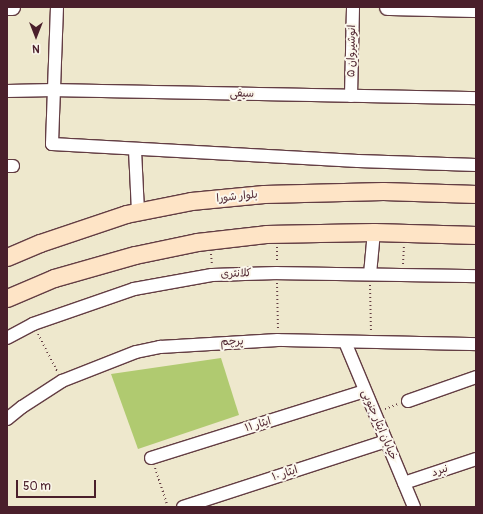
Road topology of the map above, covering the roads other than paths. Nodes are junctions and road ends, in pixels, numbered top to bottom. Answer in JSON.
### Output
{"nodes":[{"id":1,"x":7,"y":7,"type":"edge"},
{"id":2,"x":12,"y":7,"type":"edge"},
{"id":3,"x":57,"y":7,"type":"edge"},
{"id":4,"x":353,"y":7,"type":"edge"},
{"id":5,"x":387,"y":7,"type":"edge"},
{"id":6,"x":420,"y":7,"type":"edge"},
{"id":7,"x":476,"y":9,"type":"edge"},
{"id":8,"x":55,"y":90,"type":"junction"},
{"id":9,"x":7,"y":91,"type":"edge"},
{"id":10,"x":351,"y":96,"type":"junction"},
{"id":11,"x":476,"y":98,"type":"edge"},
{"id":12,"x":135,"y":150,"type":"junction"},
{"id":13,"x":476,"y":165,"type":"edge"},
{"id":14,"x":476,"y":194,"type":"edge"},
{"id":15,"x":138,"y":212,"type":"junction"},
{"id":16,"x":374,"y":232,"type":"junction"},
{"id":17,"x":476,"y":235,"type":"edge"},
{"id":18,"x":7,"y":257,"type":"edge"},
{"id":19,"x":370,"y":274,"type":"junction"},
{"id":20,"x":476,"y":276,"type":"edge"},
{"id":21,"x":7,"y":298,"type":"edge"},
{"id":22,"x":7,"y":338,"type":"edge"},
{"id":23,"x":345,"y":342,"type":"junction"},
{"id":24,"x":476,"y":344,"type":"edge"},
{"id":25,"x":476,"y":376,"type":"edge"},
{"id":26,"x":365,"y":391,"type":"junction"},
{"id":27,"x":408,"y":401,"type":"road end"},
{"id":28,"x":7,"y":419,"type":"edge"},
{"id":29,"x":386,"y":441,"type":"junction"},
{"id":30,"x":151,"y":458,"type":"road end"},
{"id":31,"x":476,"y":459,"type":"edge"},
{"id":32,"x":404,"y":484,"type":"junction"},
{"id":33,"x":183,"y":507,"type":"edge"},
{"id":34,"x":414,"y":507,"type":"edge"}],
"edges":[{"from":1,"to":2,"type":"street"},
{"from":3,"to":8,"type":"street"},
{"from":4,"to":10,"type":"street","name":"انوشیروان ۵"},
{"from":5,"to":6,"type":"street"},
{"from":6,"to":7,"type":"street"},
{"from":8,"to":9,"type":"street","name":"سیفی"},
{"from":8,"to":10,"type":"street","name":"سیفی"},
{"from":8,"to":12,"type":"street"},
{"from":10,"to":11,"type":"street","name":"سیفی"},
{"from":12,"to":13,"type":"street"},
{"from":12,"to":15,"type":"street"},
{"from":14,"to":15,"type":"main road","name":"بلوار شورا"},
{"from":15,"to":18,"type":"main road","name":"بلوار شورا"},
{"from":16,"to":17,"type":"main road"},
{"from":16,"to":19,"type":"street"},
{"from":16,"to":21,"type":"main road"},
{"from":19,"to":20,"type":"street","name":"کلانتری"},
{"from":19,"to":22,"type":"street","name":"کلانتری"},
{"from":23,"to":24,"type":"street","name":"پرچم"},
{"from":23,"to":26,"type":"street","name":"خیابان ایثار جنوبی"},
{"from":23,"to":28,"type":"street","name":"پرچم"},
{"from":25,"to":27,"type":"street"},
{"from":26,"to":29,"type":"street","name":"خیابان ایثار جنوبی"},
{"from":26,"to":30,"type":"street","name":"ایثار ۱۱"},
{"from":29,"to":32,"type":"street","name":"خیابان ایثار جنوبی"},
{"from":29,"to":33,"type":"street","name":"ایثار ۱۰"},
{"from":31,"to":32,"type":"street","name":"نبرد"},
{"from":32,"to":34,"type":"street","name":"خیابان ایثار جنوبی"}]}
